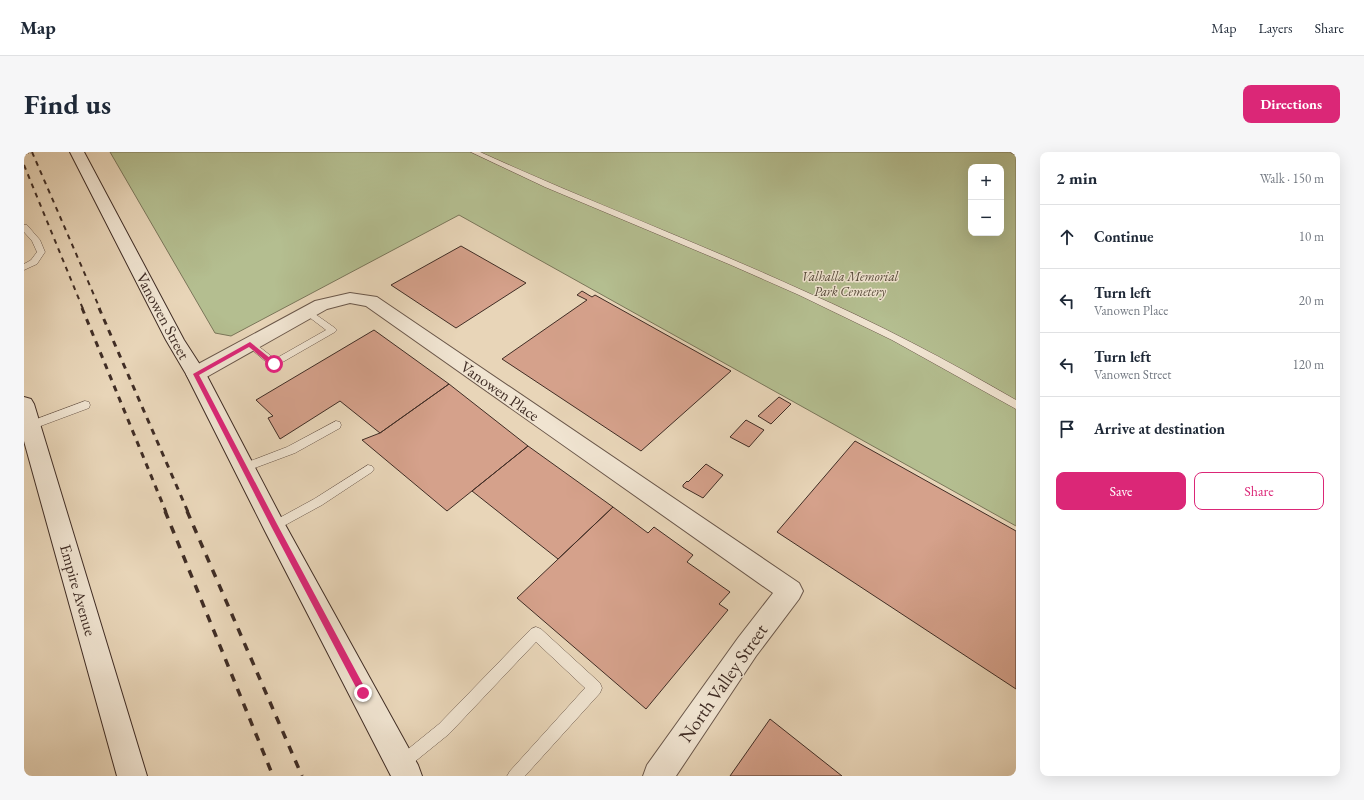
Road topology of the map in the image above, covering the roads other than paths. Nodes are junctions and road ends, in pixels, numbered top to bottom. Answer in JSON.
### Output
{"nodes":[{"id":1,"x":78,"y":152,"type":"edge"},
{"id":2,"x":474,"y":152,"type":"edge"},
{"id":3,"x":1013,"y":152,"type":"edge"},
{"id":4,"x":1016,"y":153,"type":"edge"},
{"id":5,"x":24,"y":227,"type":"edge"},
{"id":6,"x":24,"y":267,"type":"edge"},
{"id":7,"x":308,"y":312,"type":"junction"},
{"id":8,"x":250,"y":344,"type":"junction"},
{"id":9,"x":196,"y":374,"type":"junction"},
{"id":10,"x":85,"y":405,"type":"dead end"},
{"id":11,"x":1016,"y":405,"type":"edge"},
{"id":12,"x":27,"y":415,"type":"edge"},
{"id":13,"x":336,"y":425,"type":"dead end"},
{"id":14,"x":244,"y":468,"type":"junction"},
{"id":15,"x":368,"y":469,"type":"dead end"},
{"id":16,"x":274,"y":526,"type":"junction"},
{"id":17,"x":790,"y":590,"type":"joint"},
{"id":18,"x":404,"y":770,"type":"edge"},
{"id":19,"x":132,"y":776,"type":"edge"},
{"id":20,"x":515,"y":776,"type":"edge"},
{"id":21,"x":658,"y":776,"type":"edge"}],
"edges":[{"from":1,"to":9,"type":"main road","name":"Vanowen Street"},
{"from":2,"to":11,"type":"lane"},
{"from":3,"to":4,"type":"lane"},
{"from":5,"to":6,"type":"lane"},
{"from":7,"to":8,"type":"main road","name":"Vanowen Place"},
{"from":7,"to":8,"type":"lane"},
{"from":7,"to":17,"type":"main road","name":"Vanowen Place"},
{"from":8,"to":9,"type":"main road","name":"Vanowen Place"},
{"from":9,"to":14,"type":"main road","name":"Vanowen Street"},
{"from":10,"to":12,"type":"lane"},
{"from":12,"to":19,"type":"main road","name":"Empire Avenue"},
{"from":13,"to":14,"type":"lane"},
{"from":14,"to":16,"type":"main road","name":"Vanowen Street"},
{"from":15,"to":16,"type":"lane"},
{"from":16,"to":18,"type":"main road","name":"Vanowen Street"},
{"from":17,"to":21,"type":"main road","name":"North Valley Street"},
{"from":18,"to":20,"type":"lane"}]}
